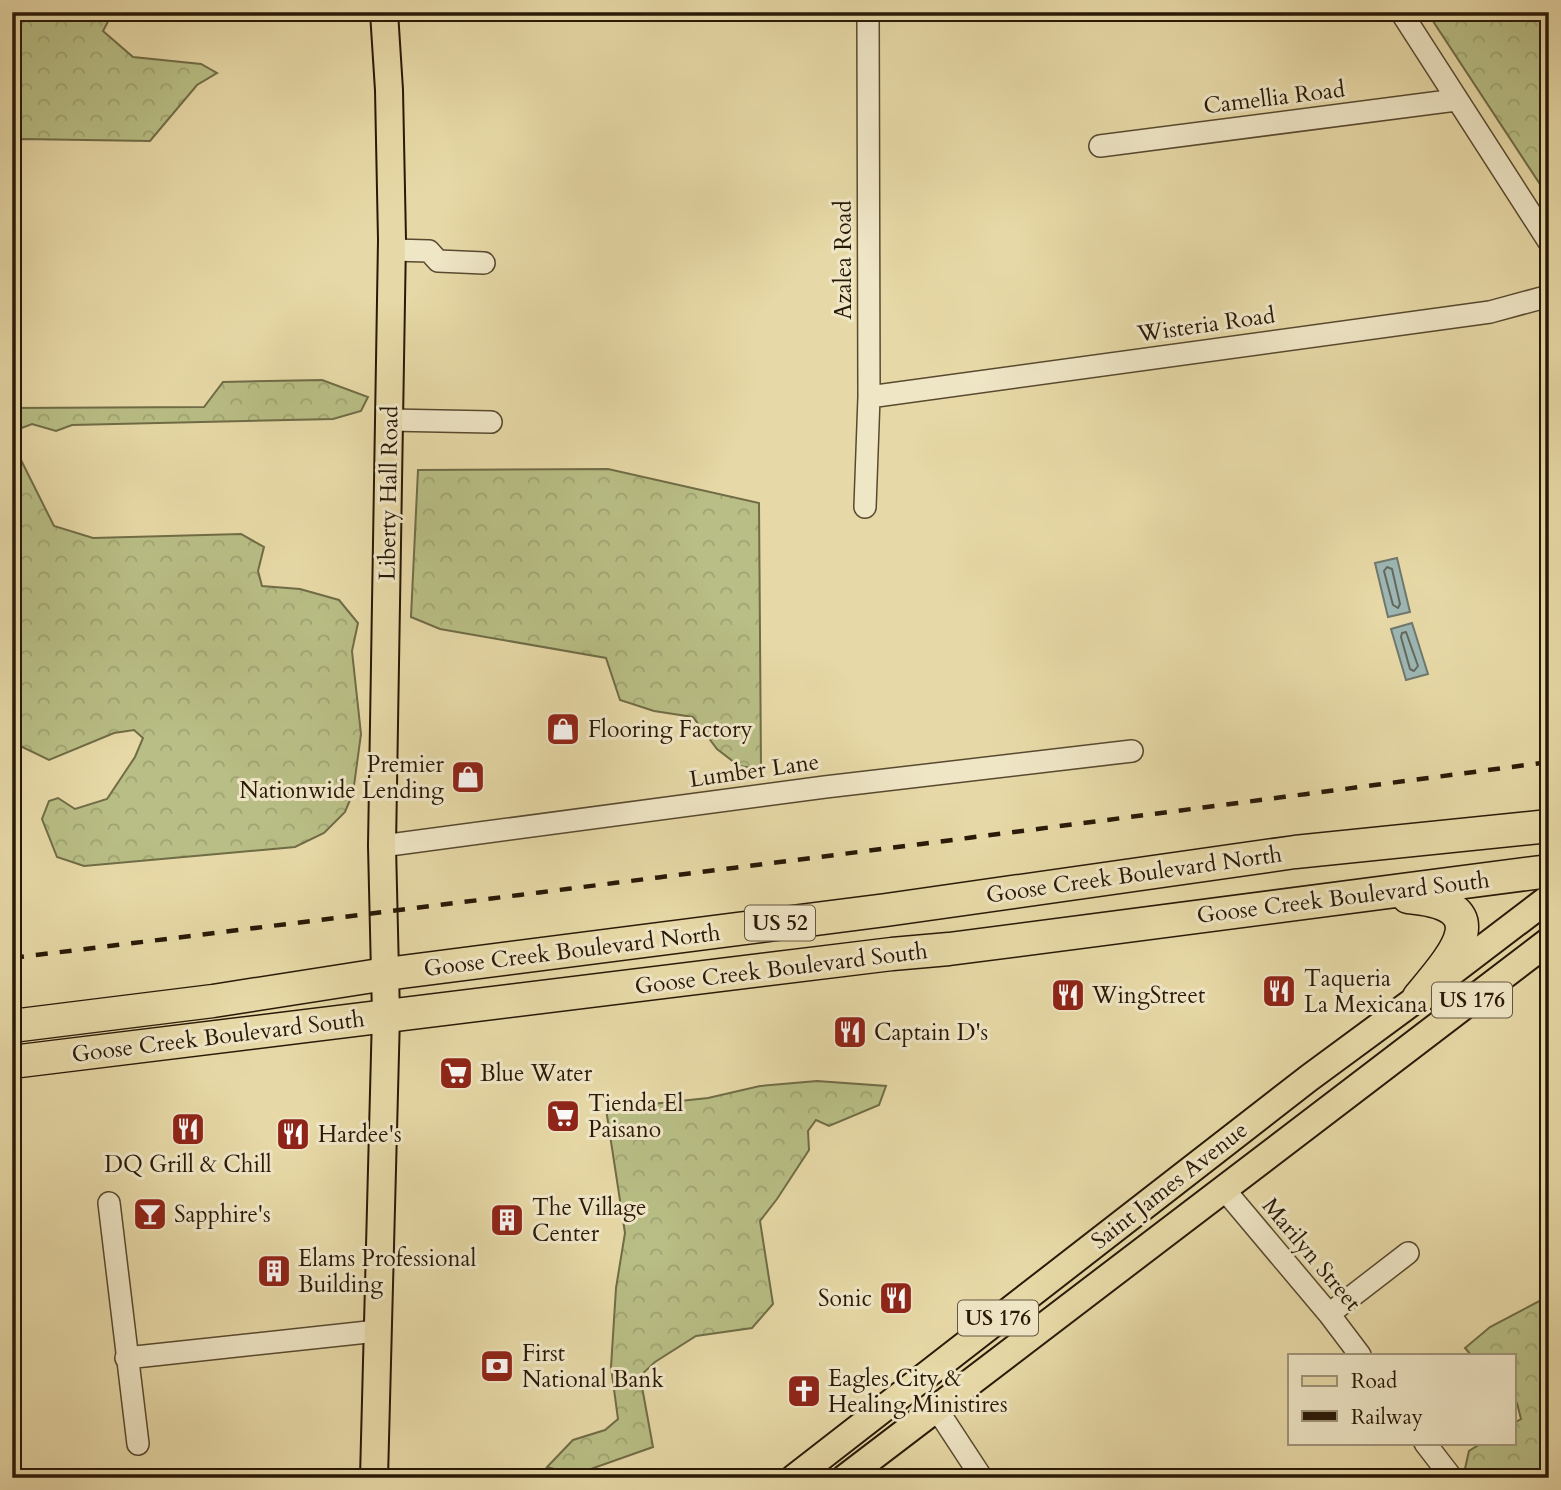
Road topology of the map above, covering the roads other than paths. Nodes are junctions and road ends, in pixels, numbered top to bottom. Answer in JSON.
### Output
{"nodes":[{"id":1,"x":384,"y":12,"type":"edge"},
{"id":2,"x":868,"y":12,"type":"edge"},
{"id":3,"x":1402,"y":12,"type":"edge"},
{"id":4,"x":1456,"y":100,"type":"junction"},
{"id":5,"x":1100,"y":146,"type":"dead end"},
{"id":6,"x":1549,"y":242,"type":"edge"},
{"id":7,"x":392,"y":250,"type":"junction"},
{"id":8,"x":484,"y":262,"type":"dead end"},
{"id":9,"x":1549,"y":296,"type":"edge"},
{"id":10,"x":869,"y":397,"type":"junction"},
{"id":11,"x":389,"y":420,"type":"junction"},
{"id":12,"x":491,"y":422,"type":"dead end"},
{"id":13,"x":865,"y":507,"type":"dead end"},
{"id":14,"x":1132,"y":751,"type":"dead end"},
{"id":15,"x":1549,"y":826,"type":"edge"},
{"id":16,"x":383,"y":846,"type":"junction"},
{"id":17,"x":1549,"y":872,"type":"edge"},
{"id":18,"x":1372,"y":893,"type":"junction"},
{"id":19,"x":1549,"y":898,"type":"edge"},
{"id":20,"x":1549,"y":941,"type":"edge"},
{"id":21,"x":386,"y":974,"type":"junction"},
{"id":22,"x":1419,"y":997,"type":"junction"},
{"id":23,"x":386,"y":1016,"type":"junction"},
{"id":24,"x":12,"y":1026,"type":"edge"},
{"id":25,"x":12,"y":1062,"type":"edge"},
{"id":26,"x":1223,"y":1188,"type":"junction"},
{"id":27,"x":109,"y":1203,"type":"dead end"},
{"id":28,"x":1408,"y":1253,"type":"dead end"},
{"id":29,"x":1329,"y":1314,"type":"junction"},
{"id":30,"x":377,"y":1331,"type":"junction"},
{"id":31,"x":975,"y":1335,"type":"junction"},
{"id":32,"x":1359,"y":1354,"type":"edge"},
{"id":33,"x":126,"y":1358,"type":"junction"},
{"id":34,"x":933,"y":1410,"type":"junction"},
{"id":35,"x":138,"y":1444,"type":"dead end"},
{"id":36,"x":1427,"y":1444,"type":"edge"},
{"id":37,"x":373,"y":1478,"type":"edge"},
{"id":38,"x":794,"y":1478,"type":"edge"},
{"id":39,"x":845,"y":1478,"type":"edge"},
{"id":40,"x":982,"y":1478,"type":"edge"},
{"id":41,"x":1452,"y":1478,"type":"edge"}],
"edges":[{"from":1,"to":7,"type":"main road","name":"Liberty Hall Road"},
{"from":2,"to":10,"type":"street","name":"Azalea Road"},
{"from":3,"to":4,"type":"street"},
{"from":4,"to":5,"type":"street","name":"Camellia Road"},
{"from":4,"to":6,"type":"street"},
{"from":7,"to":8,"type":"street"},
{"from":7,"to":11,"type":"main road","name":"Liberty Hall Road"},
{"from":9,"to":10,"type":"street","name":"Wisteria Road"},
{"from":10,"to":13,"type":"street","name":"Azalea Road"},
{"from":11,"to":12,"type":"street"},
{"from":11,"to":16,"type":"main road","name":"Liberty Hall Road"},
{"from":14,"to":16,"type":"street","name":"Lumber Lane"},
{"from":15,"to":21,"type":"highway","name":"Goose Creek Boulevard North","number":"US 52"},
{"from":16,"to":21,"type":"main road","name":"Liberty Hall Road"},
{"from":17,"to":18,"type":"highway","name":"Goose Creek Boulevard South","number":"US 52"},
{"from":18,"to":22,"type":"highway"},
{"from":18,"to":23,"type":"highway","name":"Goose Creek Boulevard South","number":"US 52"},
{"from":19,"to":22,"type":"main road","name":"Saint James Avenue","number":"US 176"},
{"from":20,"to":26,"type":"main road","name":"Saint James Avenue","number":"US 176"},
{"from":21,"to":23,"type":"main road","name":"Liberty Hall Road"},
{"from":21,"to":24,"type":"highway","name":"Goose Creek Boulevard North","number":"US 52"},
{"from":22,"to":31,"type":"main road","name":"Saint James Avenue","number":"US 176"},
{"from":23,"to":25,"type":"highway","name":"Goose Creek Boulevard South","number":"US 52"},
{"from":23,"to":30,"type":"main road","name":"Liberty Hall Road"},
{"from":26,"to":29,"type":"street","name":"Marilyn Street"},
{"from":26,"to":34,"type":"main road","name":"Saint James Avenue","number":"US 176"},
{"from":27,"to":33,"type":"street"},
{"from":28,"to":29,"type":"street"},
{"from":29,"to":32,"type":"street","name":"Marilyn Street"},
{"from":30,"to":33,"type":"street"},
{"from":30,"to":37,"type":"main road","name":"Liberty Hall Road"},
{"from":31,"to":34,"type":"main road"},
{"from":31,"to":38,"type":"main road","name":"Saint James Avenue","number":"US 176"},
{"from":33,"to":35,"type":"street"},
{"from":34,"to":39,"type":"main road","name":"Saint James Avenue","number":"US 176"},
{"from":34,"to":40,"type":"street"},
{"from":36,"to":41,"type":"street"}]}
